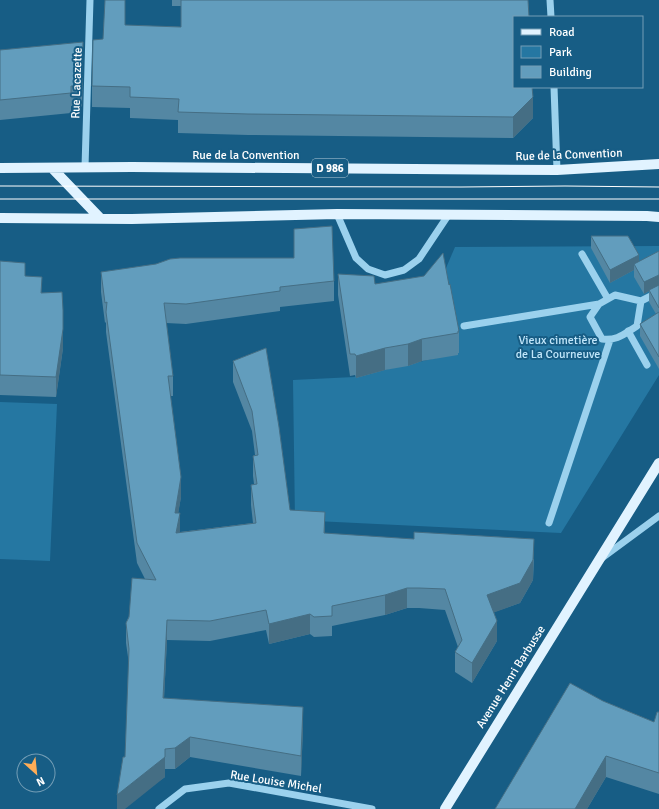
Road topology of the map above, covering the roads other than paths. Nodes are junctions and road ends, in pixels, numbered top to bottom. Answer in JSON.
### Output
{"nodes":[{"id":1,"x":90,"y":0,"type":"edge"},
{"id":2,"x":550,"y":0,"type":"edge"},
{"id":3,"x":551,"y":16,"type":"edge"},
{"id":4,"x":554,"y":88,"type":"edge"},
{"id":5,"x":659,"y":164,"type":"edge"},
{"id":6,"x":85,"y":167,"type":"junction"},
{"id":7,"x":0,"y":168,"type":"edge"},
{"id":8,"x":52,"y":168,"type":"junction"},
{"id":9,"x":557,"y":170,"type":"junction"},
{"id":10,"x":337,"y":214,"type":"junction"},
{"id":11,"x":449,"y":214,"type":"junction"},
{"id":12,"x":659,"y":217,"type":"edge"},
{"id":13,"x":0,"y":218,"type":"edge"},
{"id":14,"x":100,"y":218,"type":"junction"},
{"id":15,"x":582,"y":254,"type":"dead end"},
{"id":16,"x":659,"y":292,"type":"edge"},
{"id":17,"x":608,"y":299,"type":"junction"},
{"id":18,"x":641,"y":301,"type":"junction"},
{"id":19,"x":599,"y":304,"type":"junction"},
{"id":20,"x":464,"y":326,"type":"dead end"},
{"id":21,"x":628,"y":331,"type":"junction"},
{"id":22,"x":610,"y":340,"type":"junction"},
{"id":23,"x":646,"y":365,"type":"dead end"},
{"id":24,"x":659,"y":463,"type":"edge"},
{"id":25,"x":659,"y":477,"type":"edge"},
{"id":26,"x":645,"y":486,"type":"junction"},
{"id":27,"x":659,"y":516,"type":"edge"},
{"id":28,"x":549,"y":523,"type":"dead end"},
{"id":29,"x":600,"y":559,"type":"junction"},
{"id":30,"x":158,"y":809,"type":"edge"},
{"id":31,"x":372,"y":809,"type":"edge"},
{"id":32,"x":445,"y":809,"type":"edge"}],
"edges":[{"from":1,"to":6,"type":"street","name":"Rue Lacazette"},
{"from":2,"to":3,"type":"street"},
{"from":4,"to":9,"type":"street"},
{"from":5,"to":9,"type":"main road","name":"Rue de la Convention","number":"D 986"},
{"from":6,"to":8,"type":"main road","name":"Rue de la Convention","number":"D 986"},
{"from":6,"to":9,"type":"main road","name":"Rue de la Convention","number":"D 986"},
{"from":7,"to":8,"type":"main road","name":"Rue de la Convention","number":"D 986"},
{"from":8,"to":14,"type":"main road"},
{"from":10,"to":11,"type":"main road"},
{"from":10,"to":11,"type":"street"},
{"from":10,"to":14,"type":"main road"},
{"from":11,"to":12,"type":"main road"},
{"from":13,"to":14,"type":"main road"},
{"from":15,"to":17,"type":"street"},
{"from":16,"to":18,"type":"street"},
{"from":17,"to":18,"type":"street"},
{"from":17,"to":19,"type":"street"},
{"from":18,"to":21,"type":"street"},
{"from":19,"to":20,"type":"street"},
{"from":19,"to":22,"type":"street"},
{"from":21,"to":22,"type":"street"},
{"from":21,"to":23,"type":"street"},
{"from":22,"to":28,"type":"street"},
{"from":24,"to":26,"type":"main road","name":"Avenue Henri Barbusse"},
{"from":25,"to":26,"type":"main road","name":"Avenue Henri Barbusse"},
{"from":26,"to":29,"type":"main road","name":"Avenue Henri Barbusse"},
{"from":27,"to":29,"type":"street","name":"Avenue Henri Barbusse"},
{"from":29,"to":32,"type":"main road","name":"Avenue Henri Barbusse"},
{"from":30,"to":31,"type":"street","name":"Rue Louise Michel"}]}
